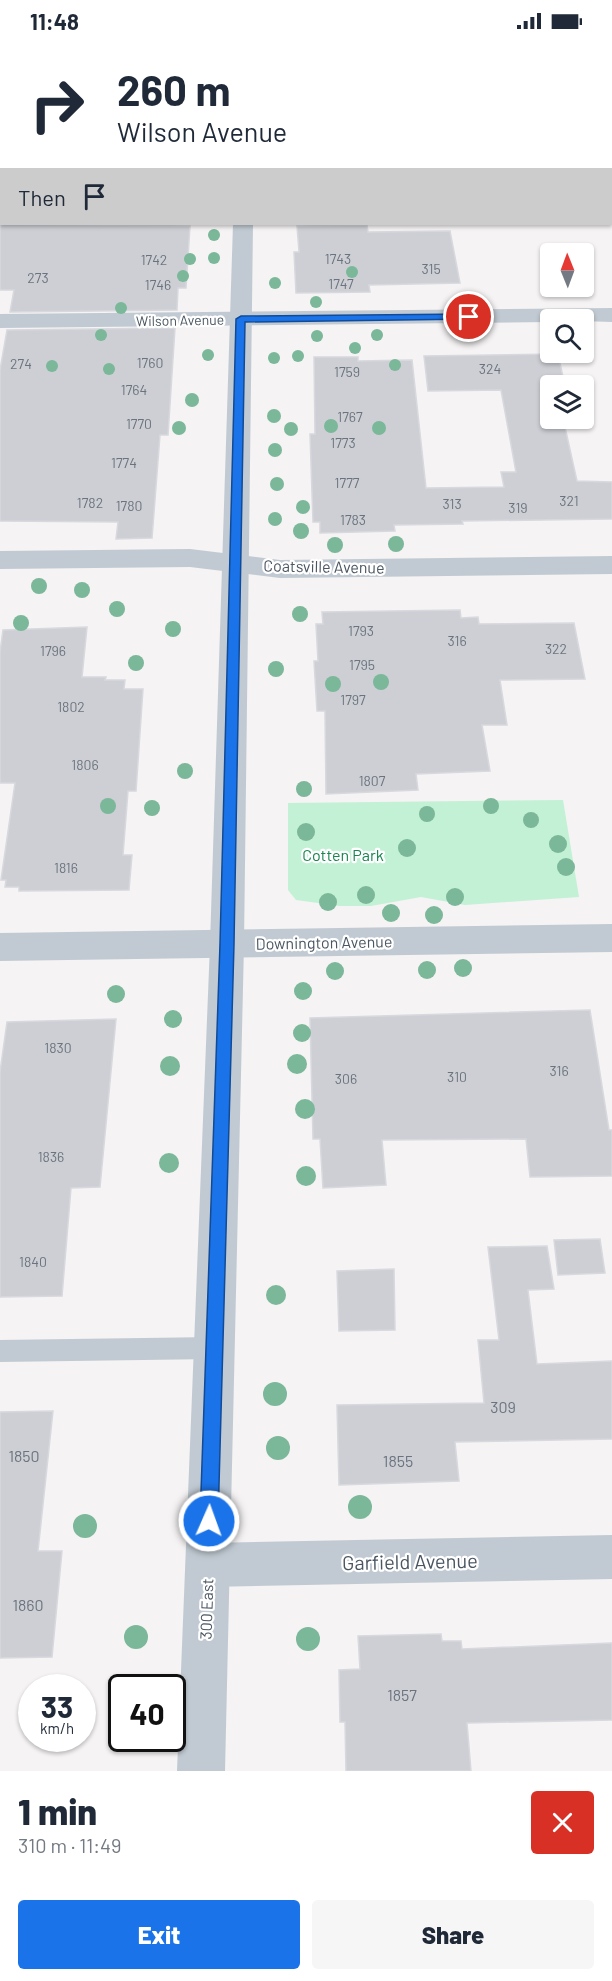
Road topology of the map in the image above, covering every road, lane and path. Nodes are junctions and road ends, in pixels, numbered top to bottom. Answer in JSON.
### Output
{"nodes":[{"id":1,"x":243,"y":225,"type":"edge"},
{"id":2,"x":612,"y":315,"type":"edge"},
{"id":3,"x":241,"y":319,"type":"junction"},
{"id":4,"x":0,"y":321,"type":"edge"},
{"id":5,"x":0,"y":560,"type":"edge"},
{"id":6,"x":237,"y":562,"type":"junction"},
{"id":7,"x":612,"y":565,"type":"edge"},
{"id":8,"x":612,"y":938,"type":"edge"},
{"id":9,"x":227,"y":944,"type":"junction"},
{"id":10,"x":0,"y":947,"type":"edge"},
{"id":11,"x":215,"y":1348,"type":"junction"},
{"id":12,"x":0,"y":1351,"type":"edge"},
{"id":13,"x":612,"y":1557,"type":"edge"},
{"id":14,"x":208,"y":1565,"type":"junction"},
{"id":15,"x":201,"y":1771,"type":"edge"}],
"edges":[{"from":1,"to":3,"type":"street","name":"300 East"},
{"from":2,"to":3,"type":"street","name":"Wilson Avenue"},
{"from":3,"to":4,"type":"street","name":"Wilson Avenue"},
{"from":3,"to":6,"type":"street","name":"300 East"},
{"from":5,"to":6,"type":"street","name":"Coatsville Avenue"},
{"from":6,"to":7,"type":"street","name":"Coatsville Avenue"},
{"from":6,"to":9,"type":"street","name":"300 East"},
{"from":8,"to":9,"type":"street","name":"Downington Avenue"},
{"from":9,"to":10,"type":"street","name":"Downington Avenue"},
{"from":9,"to":11,"type":"street","name":"300 East"},
{"from":11,"to":12,"type":"lane"},
{"from":11,"to":14,"type":"street","name":"300 East"},
{"from":13,"to":14,"type":"street","name":"Garfield Avenue"},
{"from":14,"to":15,"type":"street","name":"300 East"}]}
